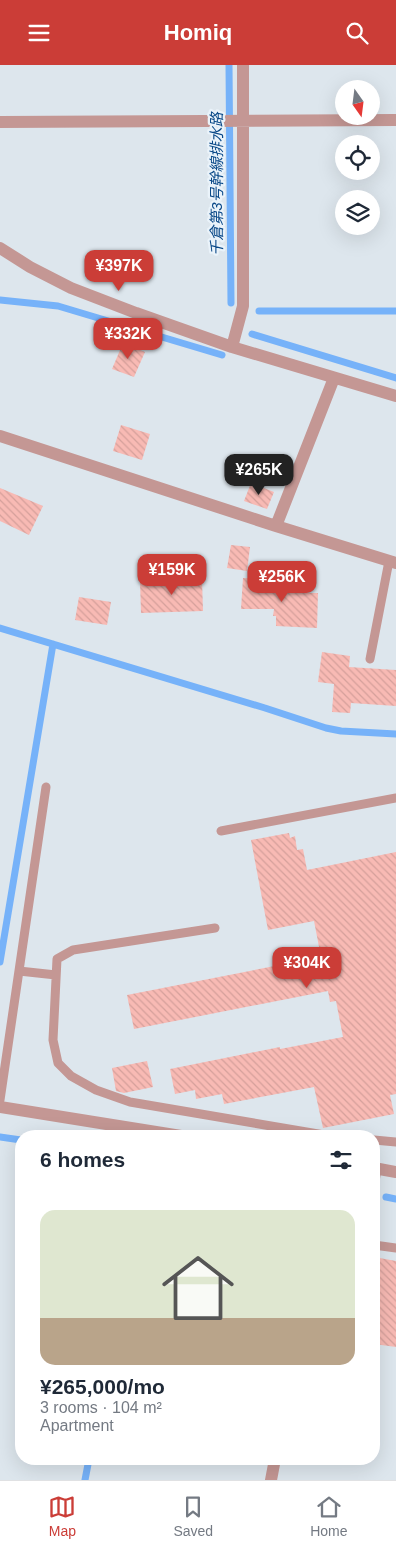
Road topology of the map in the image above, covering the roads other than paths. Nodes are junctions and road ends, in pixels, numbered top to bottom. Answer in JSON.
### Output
{"nodes":[{"id":1,"x":243,"y":65,"type":"edge"},
{"id":2,"x":240,"y":120,"type":"junction"},
{"id":3,"x":396,"y":120,"type":"edge"},
{"id":4,"x":0,"y":121,"type":"edge"},
{"id":5,"x":0,"y":248,"type":"edge"},
{"id":6,"x":232,"y":347,"type":"junction"},
{"id":7,"x":334,"y":378,"type":"junction"},
{"id":8,"x":396,"y":396,"type":"edge"},
{"id":9,"x":0,"y":436,"type":"edge"},
{"id":10,"x":276,"y":526,"type":"junction"},
{"id":11,"x":393,"y":562,"type":"edge"},
{"id":12,"x":370,"y":659,"type":"dead end"},
{"id":13,"x":46,"y":787,"type":"dead end"},
{"id":14,"x":396,"y":798,"type":"edge"},
{"id":15,"x":221,"y":831,"type":"dead end"},
{"id":16,"x":215,"y":928,"type":"dead end"},
{"id":17,"x":19,"y":971,"type":"junction"},
{"id":18,"x":56,"y":975,"type":"junction"},
{"id":19,"x":0,"y":1100,"type":"edge"},
{"id":20,"x":0,"y":1107,"type":"edge"},
{"id":21,"x":144,"y":1130,"type":"edge"},
{"id":22,"x":294,"y":1130,"type":"edge"},
{"id":23,"x":380,"y":1141,"type":"edge"},
{"id":24,"x":396,"y":1142,"type":"edge"},
{"id":25,"x":380,"y":1170,"type":"edge"},
{"id":26,"x":396,"y":1172,"type":"edge"},
{"id":27,"x":380,"y":1246,"type":"edge"},
{"id":28,"x":396,"y":1248,"type":"edge"},
{"id":29,"x":273,"y":1465,"type":"edge"},
{"id":30,"x":271,"y":1480,"type":"edge"}],
"edges":[{"from":1,"to":2,"type":"street"},
{"from":2,"to":3,"type":"street"},
{"from":2,"to":4,"type":"street"},
{"from":2,"to":6,"type":"street"},
{"from":5,"to":6,"type":"street"},
{"from":6,"to":7,"type":"street"},
{"from":7,"to":8,"type":"street"},
{"from":7,"to":10,"type":"street"},
{"from":9,"to":10,"type":"street"},
{"from":10,"to":11,"type":"street"},
{"from":11,"to":12,"type":"lane"},
{"from":13,"to":17,"type":"lane"},
{"from":14,"to":15,"type":"lane"},
{"from":16,"to":18,"type":"lane"},
{"from":17,"to":18,"type":"lane"},
{"from":17,"to":19,"type":"lane"},
{"from":18,"to":22,"type":"lane"},
{"from":20,"to":21,"type":"street"},
{"from":23,"to":24,"type":"lane"},
{"from":25,"to":26,"type":"street"},
{"from":27,"to":28,"type":"lane"},
{"from":29,"to":30,"type":"street"}]}
